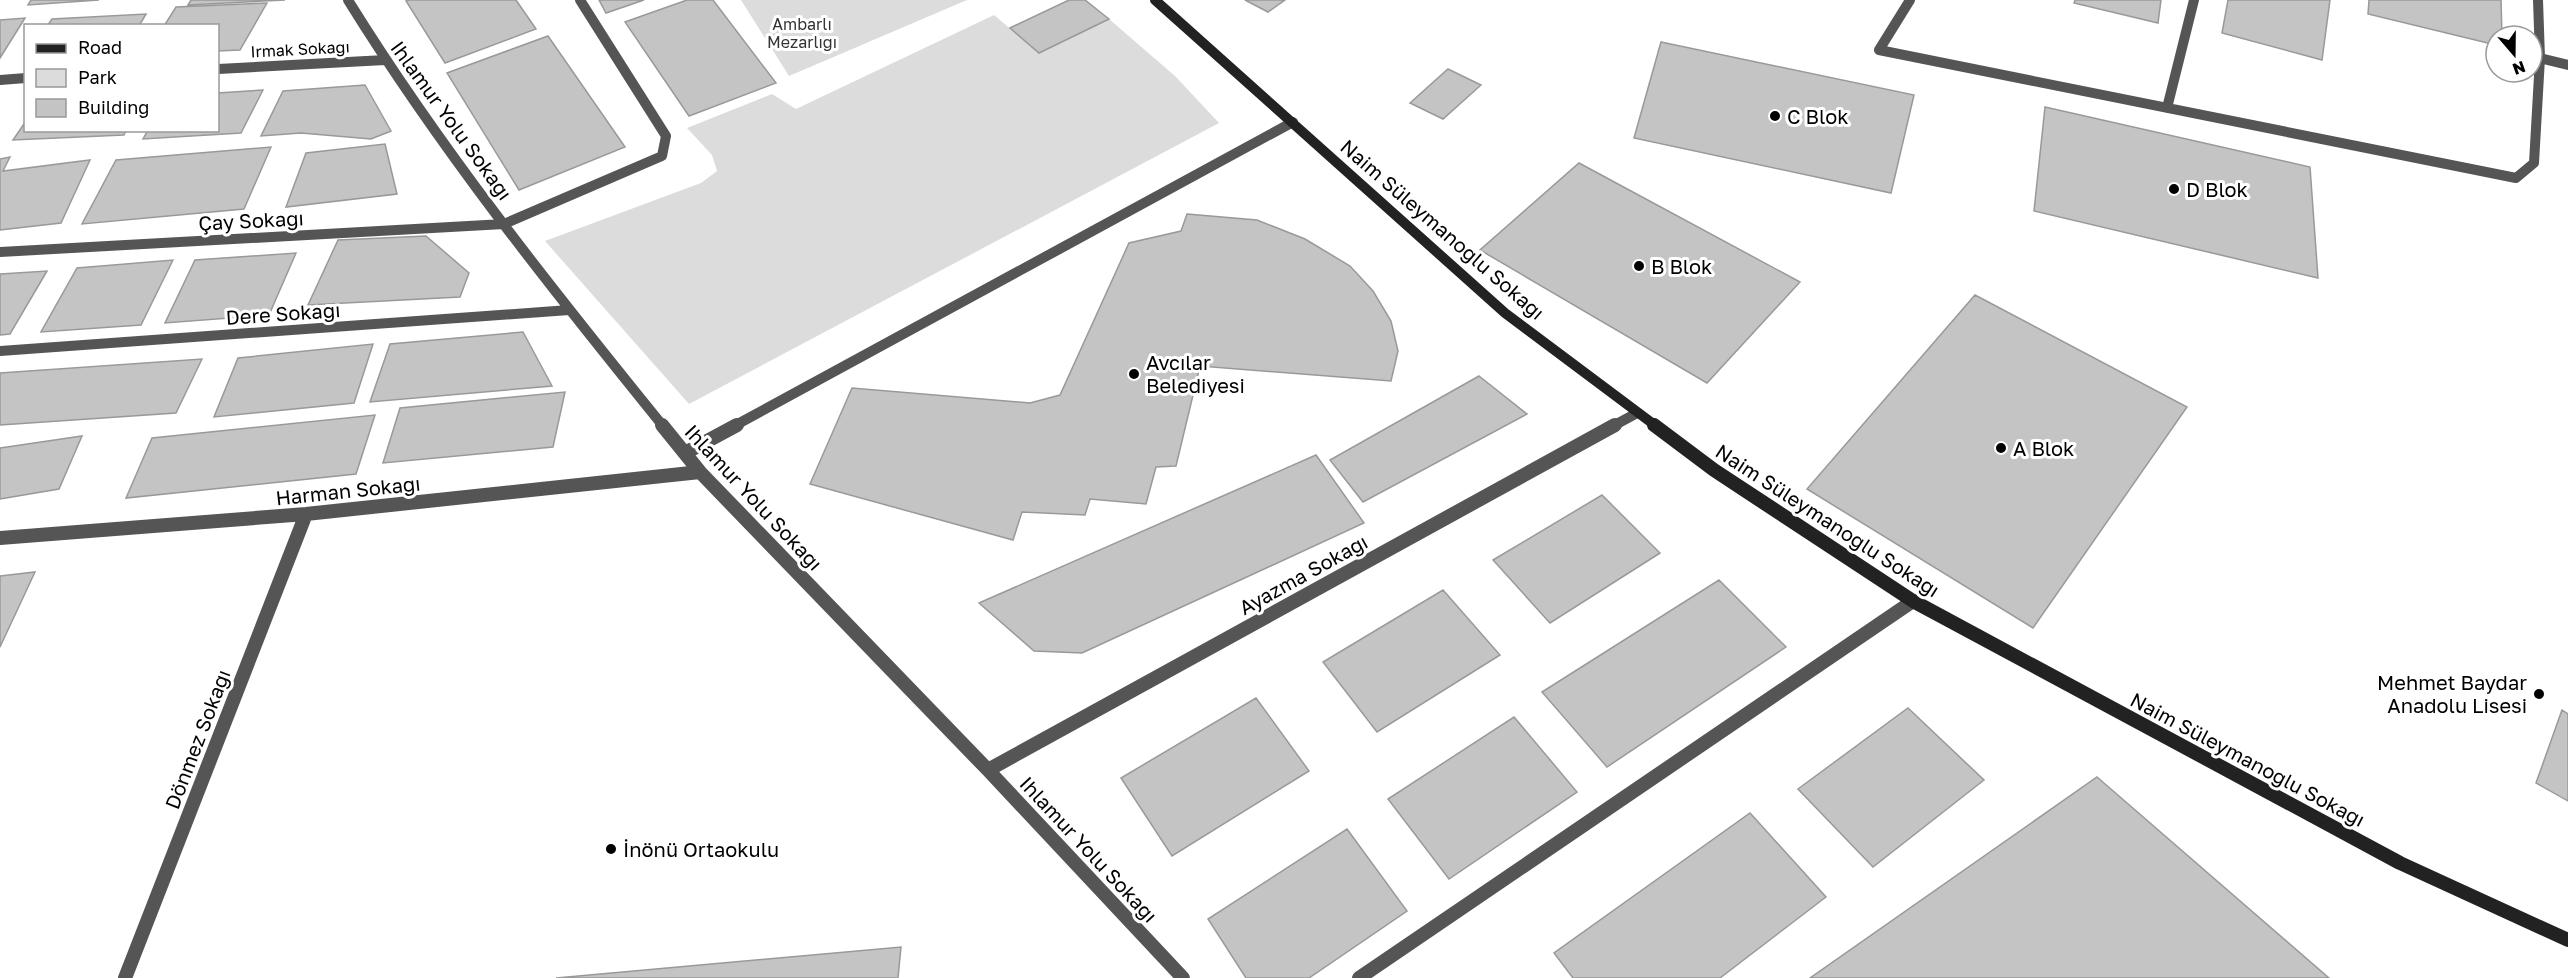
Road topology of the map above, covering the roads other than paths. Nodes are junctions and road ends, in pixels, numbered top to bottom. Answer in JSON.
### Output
{"nodes":[{"id":1,"x":348,"y":0,"type":"edge"},
{"id":2,"x":580,"y":0,"type":"edge"},
{"id":3,"x":1155,"y":0,"type":"edge"},
{"id":4,"x":1910,"y":0,"type":"edge"},
{"id":5,"x":2194,"y":0,"type":"edge"},
{"id":6,"x":2538,"y":0,"type":"edge"},
{"id":7,"x":2539,"y":24,"type":"edge"},
{"id":8,"x":2544,"y":59,"type":"edge"},
{"id":9,"x":385,"y":60,"type":"junction"},
{"id":10,"x":2568,"y":65,"type":"edge"},
{"id":11,"x":219,"y":69,"type":"edge"},
{"id":12,"x":24,"y":78,"type":"edge"},
{"id":13,"x":0,"y":80,"type":"edge"},
{"id":14,"x":2539,"y":84,"type":"edge"},
{"id":15,"x":2167,"y":108,"type":"junction"},
{"id":16,"x":1293,"y":122,"type":"junction"},
{"id":17,"x":504,"y":224,"type":"junction"},
{"id":18,"x":0,"y":252,"type":"edge"},
{"id":19,"x":569,"y":310,"type":"junction"},
{"id":20,"x":0,"y":351,"type":"edge"},
{"id":21,"x":1637,"y":413,"type":"junction"},
{"id":22,"x":685,"y":453,"type":"junction"},
{"id":23,"x":700,"y":472,"type":"junction"},
{"id":24,"x":306,"y":514,"type":"junction"},
{"id":25,"x":0,"y":538,"type":"edge"},
{"id":26,"x":1913,"y":601,"type":"junction"},
{"id":27,"x":988,"y":770,"type":"junction"},
{"id":28,"x":2568,"y":940,"type":"edge"},
{"id":29,"x":124,"y":978,"type":"edge"},
{"id":30,"x":1183,"y":978,"type":"edge"},
{"id":31,"x":1359,"y":978,"type":"edge"}],
"edges":[{"from":1,"to":9,"type":"street","name":"Ihlamur Yolu Sokağı"},
{"from":2,"to":17,"type":"street"},
{"from":3,"to":16,"type":"main road","name":"Naim Süleymanoğlu Sokağı"},
{"from":4,"to":15,"type":"street"},
{"from":5,"to":15,"type":"street"},
{"from":6,"to":7,"type":"street"},
{"from":8,"to":10,"type":"street"},
{"from":9,"to":11,"type":"street","name":"Irmak Sokağı"},
{"from":9,"to":17,"type":"street","name":"Ihlamur Yolu Sokağı"},
{"from":12,"to":13,"type":"street"},
{"from":14,"to":15,"type":"street"},
{"from":16,"to":21,"type":"main road","name":"Naim Süleymanoğlu Sokağı"},
{"from":16,"to":22,"type":"street"},
{"from":17,"to":18,"type":"street","name":"Çay Sokağı"},
{"from":17,"to":19,"type":"street","name":"Ihlamur Yolu Sokağı"},
{"from":19,"to":20,"type":"street","name":"Dere Sokağı"},
{"from":19,"to":22,"type":"street","name":"Ihlamur Yolu Sokağı"},
{"from":21,"to":26,"type":"main road","name":"Naim Süleymanoğlu Sokağı"},
{"from":21,"to":27,"type":"street","name":"Ayazma Sokağı"},
{"from":22,"to":23,"type":"street","name":"Ihlamur Yolu Sokağı"},
{"from":23,"to":24,"type":"street","name":"Harman Sokağı"},
{"from":23,"to":27,"type":"street","name":"Ihlamur Yolu Sokağı"},
{"from":24,"to":25,"type":"street","name":"Harman Sokağı"},
{"from":24,"to":29,"type":"street","name":"Dönmez Sokağı"},
{"from":26,"to":28,"type":"main road","name":"Naim Süleymanoğlu Sokağı"},
{"from":26,"to":31,"type":"street"},
{"from":27,"to":30,"type":"street","name":"Ihlamur Yolu Sokağı"}]}
